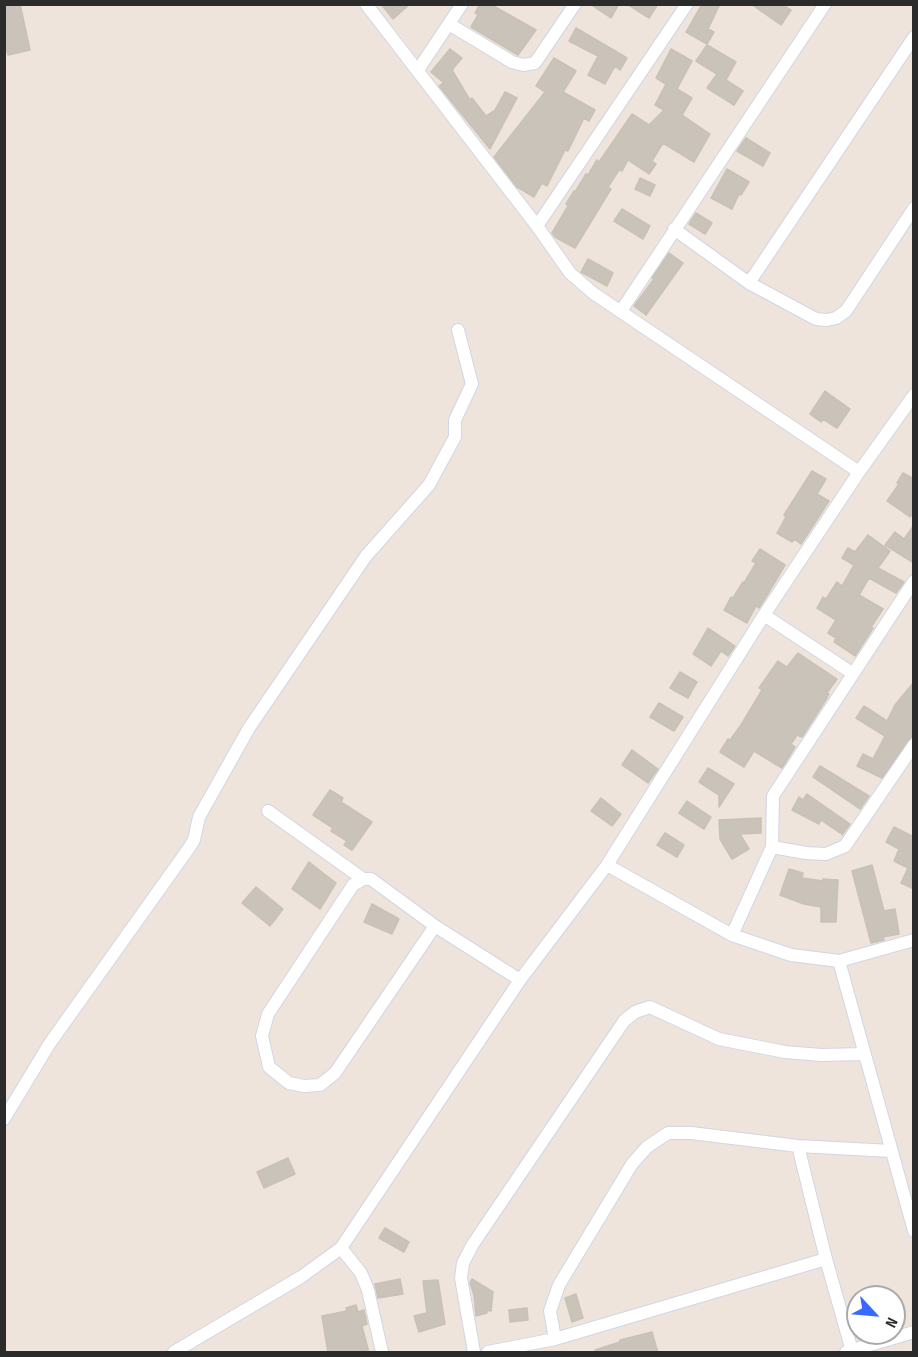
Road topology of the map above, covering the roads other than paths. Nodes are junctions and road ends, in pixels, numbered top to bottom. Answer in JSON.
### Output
{"nodes":[{"id":1,"x":366,"y":4,"type":"edge"},
{"id":2,"x":462,"y":4,"type":"edge"},
{"id":3,"x":575,"y":4,"type":"edge"},
{"id":4,"x":687,"y":4,"type":"edge"},
{"id":5,"x":825,"y":4,"type":"edge"},
{"id":6,"x":449,"y":24,"type":"junction"},
{"id":7,"x":914,"y":37,"type":"edge"},
{"id":8,"x":418,"y":70,"type":"junction"},
{"id":9,"x":914,"y":208,"type":"edge"},
{"id":10,"x":537,"y":226,"type":"junction"},
{"id":11,"x":674,"y":229,"type":"junction"},
{"id":12,"x":749,"y":283,"type":"junction"},
{"id":13,"x":621,"y":311,"type":"junction"},
{"id":14,"x":458,"y":330,"type":"dead end"},
{"id":15,"x":914,"y":396,"type":"edge"},
{"id":16,"x":859,"y":472,"type":"junction"},
{"id":17,"x":914,"y":581,"type":"edge"},
{"id":18,"x":764,"y":615,"type":"junction"},
{"id":19,"x":852,"y":673,"type":"junction"},
{"id":20,"x":914,"y":745,"type":"edge"},
{"id":21,"x":268,"y":811,"type":"dead end"},
{"id":22,"x":772,"y":847,"type":"junction"},
{"id":23,"x":607,"y":865,"type":"junction"},
{"id":24,"x":363,"y":879,"type":"junction"},
{"id":25,"x":435,"y":926,"type":"junction"},
{"id":26,"x":732,"y":935,"type":"junction"},
{"id":27,"x":914,"y":940,"type":"edge"},
{"id":28,"x":839,"y":960,"type":"junction"},
{"id":29,"x":520,"y":980,"type":"junction"},
{"id":30,"x":864,"y":1054,"type":"junction"},
{"id":31,"x":4,"y":1119,"type":"edge"},
{"id":32,"x":798,"y":1146,"type":"junction"},
{"id":33,"x":891,"y":1150,"type":"junction"},
{"id":34,"x":914,"y":1231,"type":"edge"},
{"id":35,"x":341,"y":1248,"type":"junction"},
{"id":36,"x":826,"y":1259,"type":"junction"},
{"id":37,"x":914,"y":1332,"type":"edge"},
{"id":38,"x":555,"y":1339,"type":"junction"},
{"id":39,"x":849,"y":1352,"type":"edge"},
{"id":40,"x":174,"y":1353,"type":"edge"},
{"id":41,"x":382,"y":1353,"type":"edge"},
{"id":42,"x":474,"y":1353,"type":"edge"},
{"id":43,"x":488,"y":1353,"type":"edge"}],
"edges":[{"from":1,"to":8,"type":"street"},
{"from":2,"to":6,"type":"street"},
{"from":3,"to":6,"type":"street"},
{"from":4,"to":10,"type":"street"},
{"from":5,"to":11,"type":"street"},
{"from":6,"to":8,"type":"street"},
{"from":7,"to":12,"type":"street"},
{"from":8,"to":10,"type":"street"},
{"from":9,"to":12,"type":"street"},
{"from":10,"to":13,"type":"street"},
{"from":11,"to":12,"type":"street"},
{"from":11,"to":13,"type":"street"},
{"from":13,"to":16,"type":"street"},
{"from":14,"to":31,"type":"street"},
{"from":15,"to":16,"type":"street"},
{"from":16,"to":18,"type":"street"},
{"from":17,"to":19,"type":"street"},
{"from":18,"to":19,"type":"street"},
{"from":18,"to":23,"type":"street"},
{"from":19,"to":22,"type":"street"},
{"from":20,"to":22,"type":"street"},
{"from":21,"to":24,"type":"street"},
{"from":22,"to":26,"type":"street"},
{"from":23,"to":26,"type":"street"},
{"from":23,"to":29,"type":"street"},
{"from":24,"to":25,"type":"street"},
{"from":24,"to":25,"type":"street"},
{"from":25,"to":29,"type":"street"},
{"from":26,"to":28,"type":"street"},
{"from":27,"to":28,"type":"street"},
{"from":28,"to":30,"type":"street"},
{"from":29,"to":35,"type":"street"},
{"from":30,"to":33,"type":"street"},
{"from":30,"to":42,"type":"street"},
{"from":32,"to":33,"type":"street"},
{"from":32,"to":36,"type":"street"},
{"from":32,"to":38,"type":"street"},
{"from":33,"to":34,"type":"street"},
{"from":35,"to":40,"type":"street"},
{"from":35,"to":41,"type":"street"},
{"from":36,"to":38,"type":"street"},
{"from":36,"to":39,"type":"street"},
{"from":37,"to":39,"type":"street"},
{"from":38,"to":43,"type":"street"}]}
